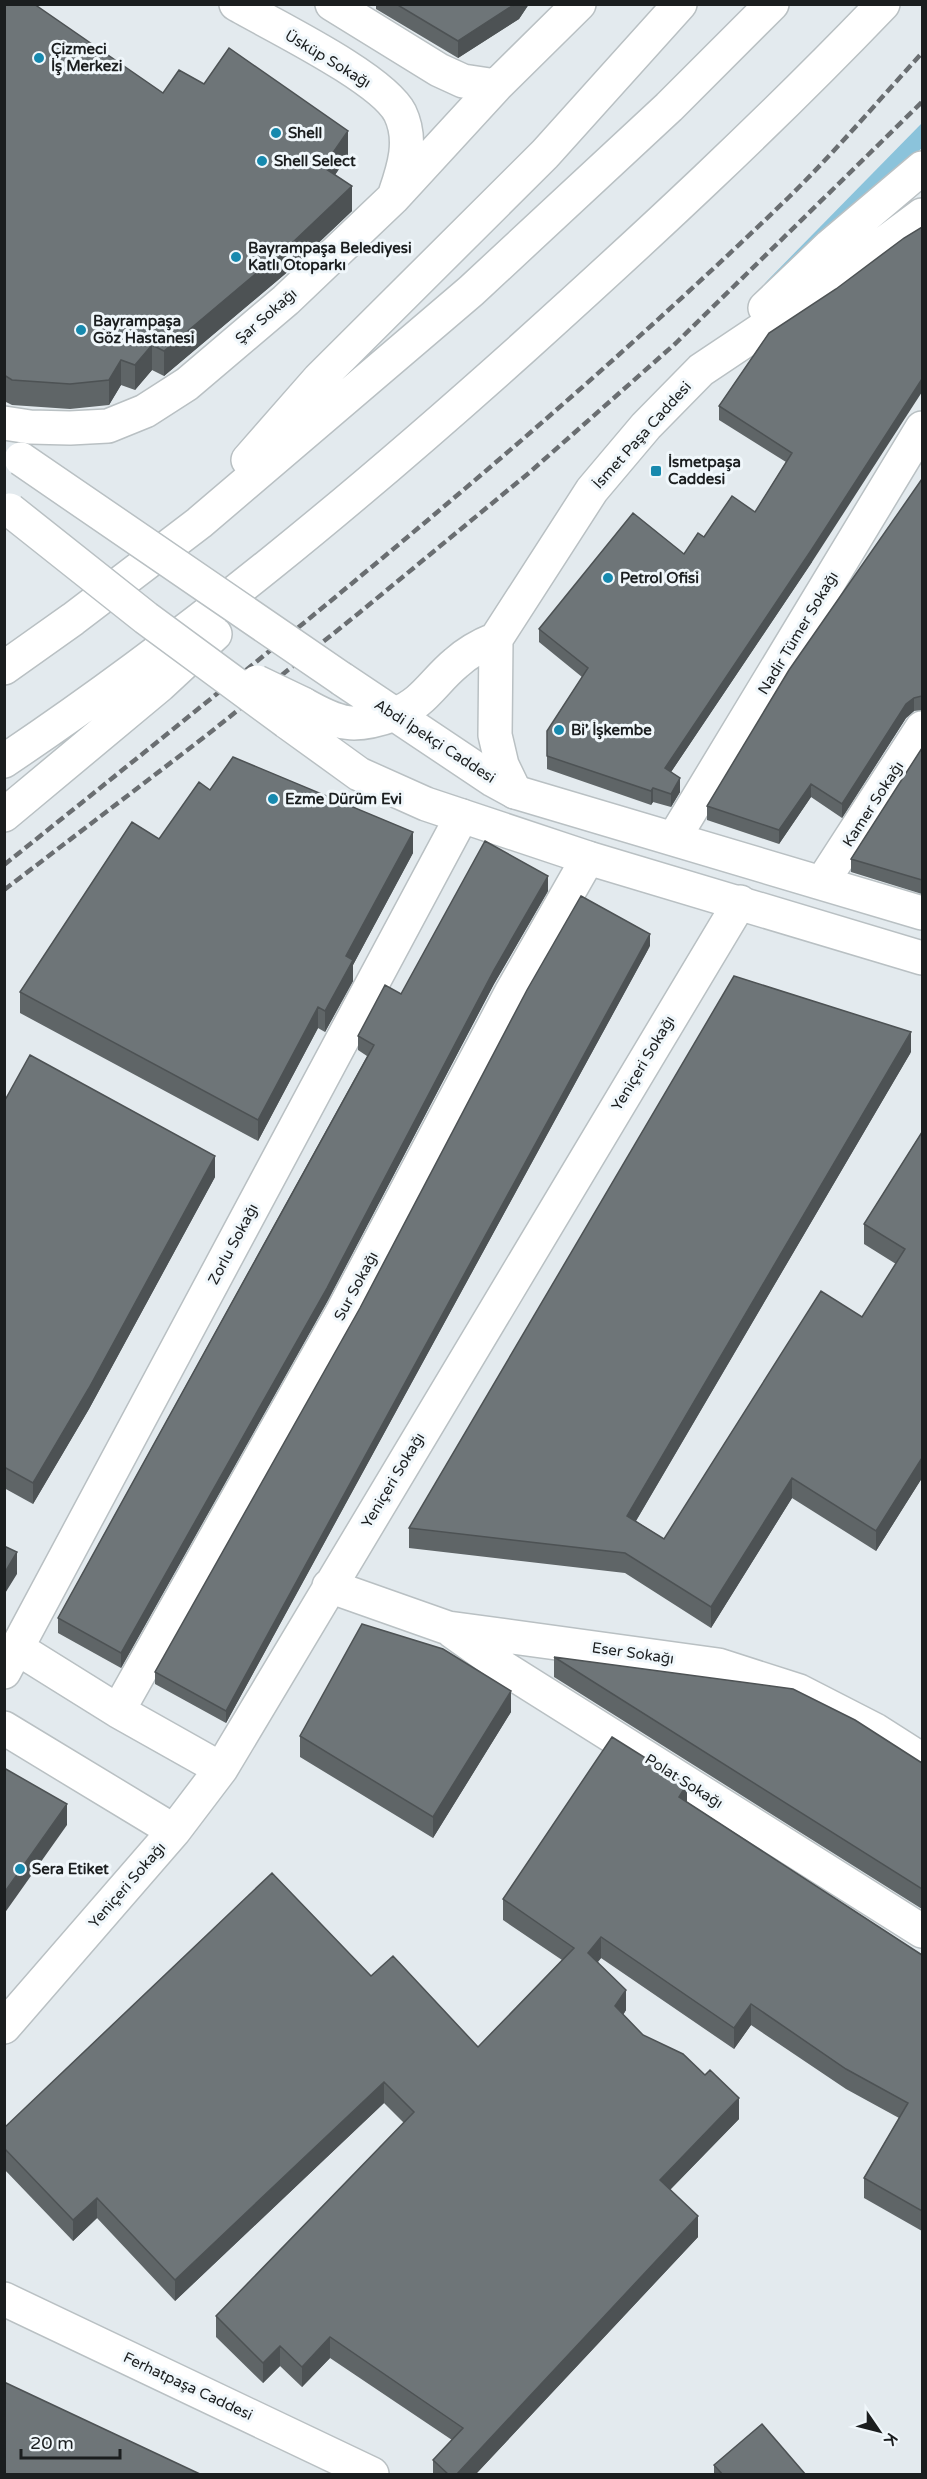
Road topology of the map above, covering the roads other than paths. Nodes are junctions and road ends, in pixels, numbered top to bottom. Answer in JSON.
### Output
{"nodes":[{"id":1,"x":236,"y":4,"type":"edge"},
{"id":2,"x":332,"y":4,"type":"edge"},
{"id":3,"x":579,"y":4,"type":"edge"},
{"id":4,"x":680,"y":4,"type":"edge"},
{"id":5,"x":772,"y":4,"type":"edge"},
{"id":6,"x":883,"y":4,"type":"edge"},
{"id":7,"x":496,"y":86,"type":"junction"},
{"id":8,"x":922,"y":168,"type":"edge"},
{"id":9,"x":393,"y":198,"type":"junction"},
{"id":10,"x":922,"y":215,"type":"edge"},
{"id":11,"x":701,"y":370,"type":"junction"},
{"id":12,"x":4,"y":423,"type":"edge"},
{"id":13,"x":922,"y":428,"type":"edge"},
{"id":14,"x":13,"y":454,"type":"edge"},
{"id":15,"x":7,"y":508,"type":"edge"},
{"id":16,"x":199,"y":523,"type":"junction"},
{"id":17,"x":317,"y":527,"type":"junction"},
{"id":18,"x":496,"y":639,"type":"junction"},
{"id":19,"x":4,"y":668,"type":"edge"},
{"id":20,"x":295,"y":713,"type":"junction"},
{"id":21,"x":395,"y":714,"type":"junction"},
{"id":22,"x":922,"y":728,"type":"edge"},
{"id":23,"x":4,"y":761,"type":"edge"},
{"id":24,"x":515,"y":792,"type":"junction"},
{"id":25,"x":4,"y":815,"type":"edge"},
{"id":26,"x":462,"y":816,"type":"junction"},
{"id":27,"x":674,"y":838,"type":"junction"},
{"id":28,"x":588,"y":858,"type":"junction"},
{"id":29,"x":823,"y":881,"type":"junction"},
{"id":30,"x":740,"y":902,"type":"junction"},
{"id":31,"x":922,"y":912,"type":"edge"},
{"id":32,"x":922,"y":958,"type":"edge"},
{"id":33,"x":329,"y":1586,"type":"junction"},
{"id":34,"x":448,"y":1628,"type":"junction"},
{"id":35,"x":11,"y":1660,"type":"edge"},
{"id":36,"x":118,"y":1711,"type":"junction"},
{"id":37,"x":4,"y":1728,"type":"edge"},
{"id":38,"x":922,"y":1760,"type":"edge"},
{"id":39,"x":221,"y":1768,"type":"junction"},
{"id":40,"x":174,"y":1831,"type":"junction"},
{"id":41,"x":922,"y":1931,"type":"edge"},
{"id":42,"x":4,"y":2027,"type":"edge"},
{"id":43,"x":4,"y":2299,"type":"edge"},
{"id":44,"x":372,"y":2475,"type":"edge"}],
"edges":[{"from":1,"to":9,"type":"main road","name":"Üsküp Sokağı"},
{"from":2,"to":7,"type":"main road"},
{"from":3,"to":7,"type":"main road","name":"Şar Sokağı"},
{"from":4,"to":16,"type":"main road"},
{"from":5,"to":16,"type":"main road"},
{"from":6,"to":17,"type":"main road"},
{"from":7,"to":9,"type":"main road","name":"Şar Sokağı"},
{"from":8,"to":11,"type":"main road"},
{"from":9,"to":12,"type":"main road","name":"Şar Sokağı"},
{"from":10,"to":11,"type":"main road","name":"İsmet Paşa Caddesi"},
{"from":11,"to":18,"type":"main road","name":"İsmet Paşa Caddesi"},
{"from":13,"to":27,"type":"main road","name":"Nadir Tümer Sokağı"},
{"from":14,"to":21,"type":"main road","name":"Abdi İpekçi Caddesi","bridge":true},
{"from":15,"to":20,"type":"main road","bridge":true},
{"from":16,"to":19,"type":"main road"},
{"from":17,"to":23,"type":"main road"},
{"from":17,"to":25,"type":"main road"},
{"from":18,"to":21,"type":"main road"},
{"from":18,"to":24,"type":"main road"},
{"from":20,"to":21,"type":"main road"},
{"from":20,"to":26,"type":"main road"},
{"from":21,"to":24,"type":"main road","name":"Abdi İpekçi Caddesi"},
{"from":22,"to":29,"type":"main road","name":"Kamer Sokağı"},
{"from":24,"to":27,"type":"main road","name":"Abdi İpekçi Caddesi"},
{"from":26,"to":28,"type":"main road"},
{"from":26,"to":35,"type":"main road","name":"Zorlu Sokağı"},
{"from":27,"to":29,"type":"main road","name":"Abdi İpekçi Caddesi"},
{"from":28,"to":30,"type":"main road"},
{"from":28,"to":36,"type":"main road","name":"Sur Sokağı"},
{"from":29,"to":31,"type":"main road","name":"Abdi İpekçi Caddesi"},
{"from":30,"to":32,"type":"main road"},
{"from":30,"to":33,"type":"main road","name":"Yeniçeri Sokağı"},
{"from":33,"to":34,"type":"main road","name":"Eser Sokağı"},
{"from":33,"to":39,"type":"main road","name":"Yeniçeri Sokağı"},
{"from":34,"to":38,"type":"main road","name":"Eser Sokağı"},
{"from":34,"to":41,"type":"main road","name":"Polat Sokağı"},
{"from":35,"to":36,"type":"main road"},
{"from":36,"to":39,"type":"main road"},
{"from":37,"to":40,"type":"main road"},
{"from":39,"to":40,"type":"main road","name":"Yeniçeri Sokağı"},
{"from":40,"to":42,"type":"main road","name":"Yeniçeri Sokağı"},
{"from":43,"to":44,"type":"main road","name":"Ferhatpaşa Caddesi"}]}
